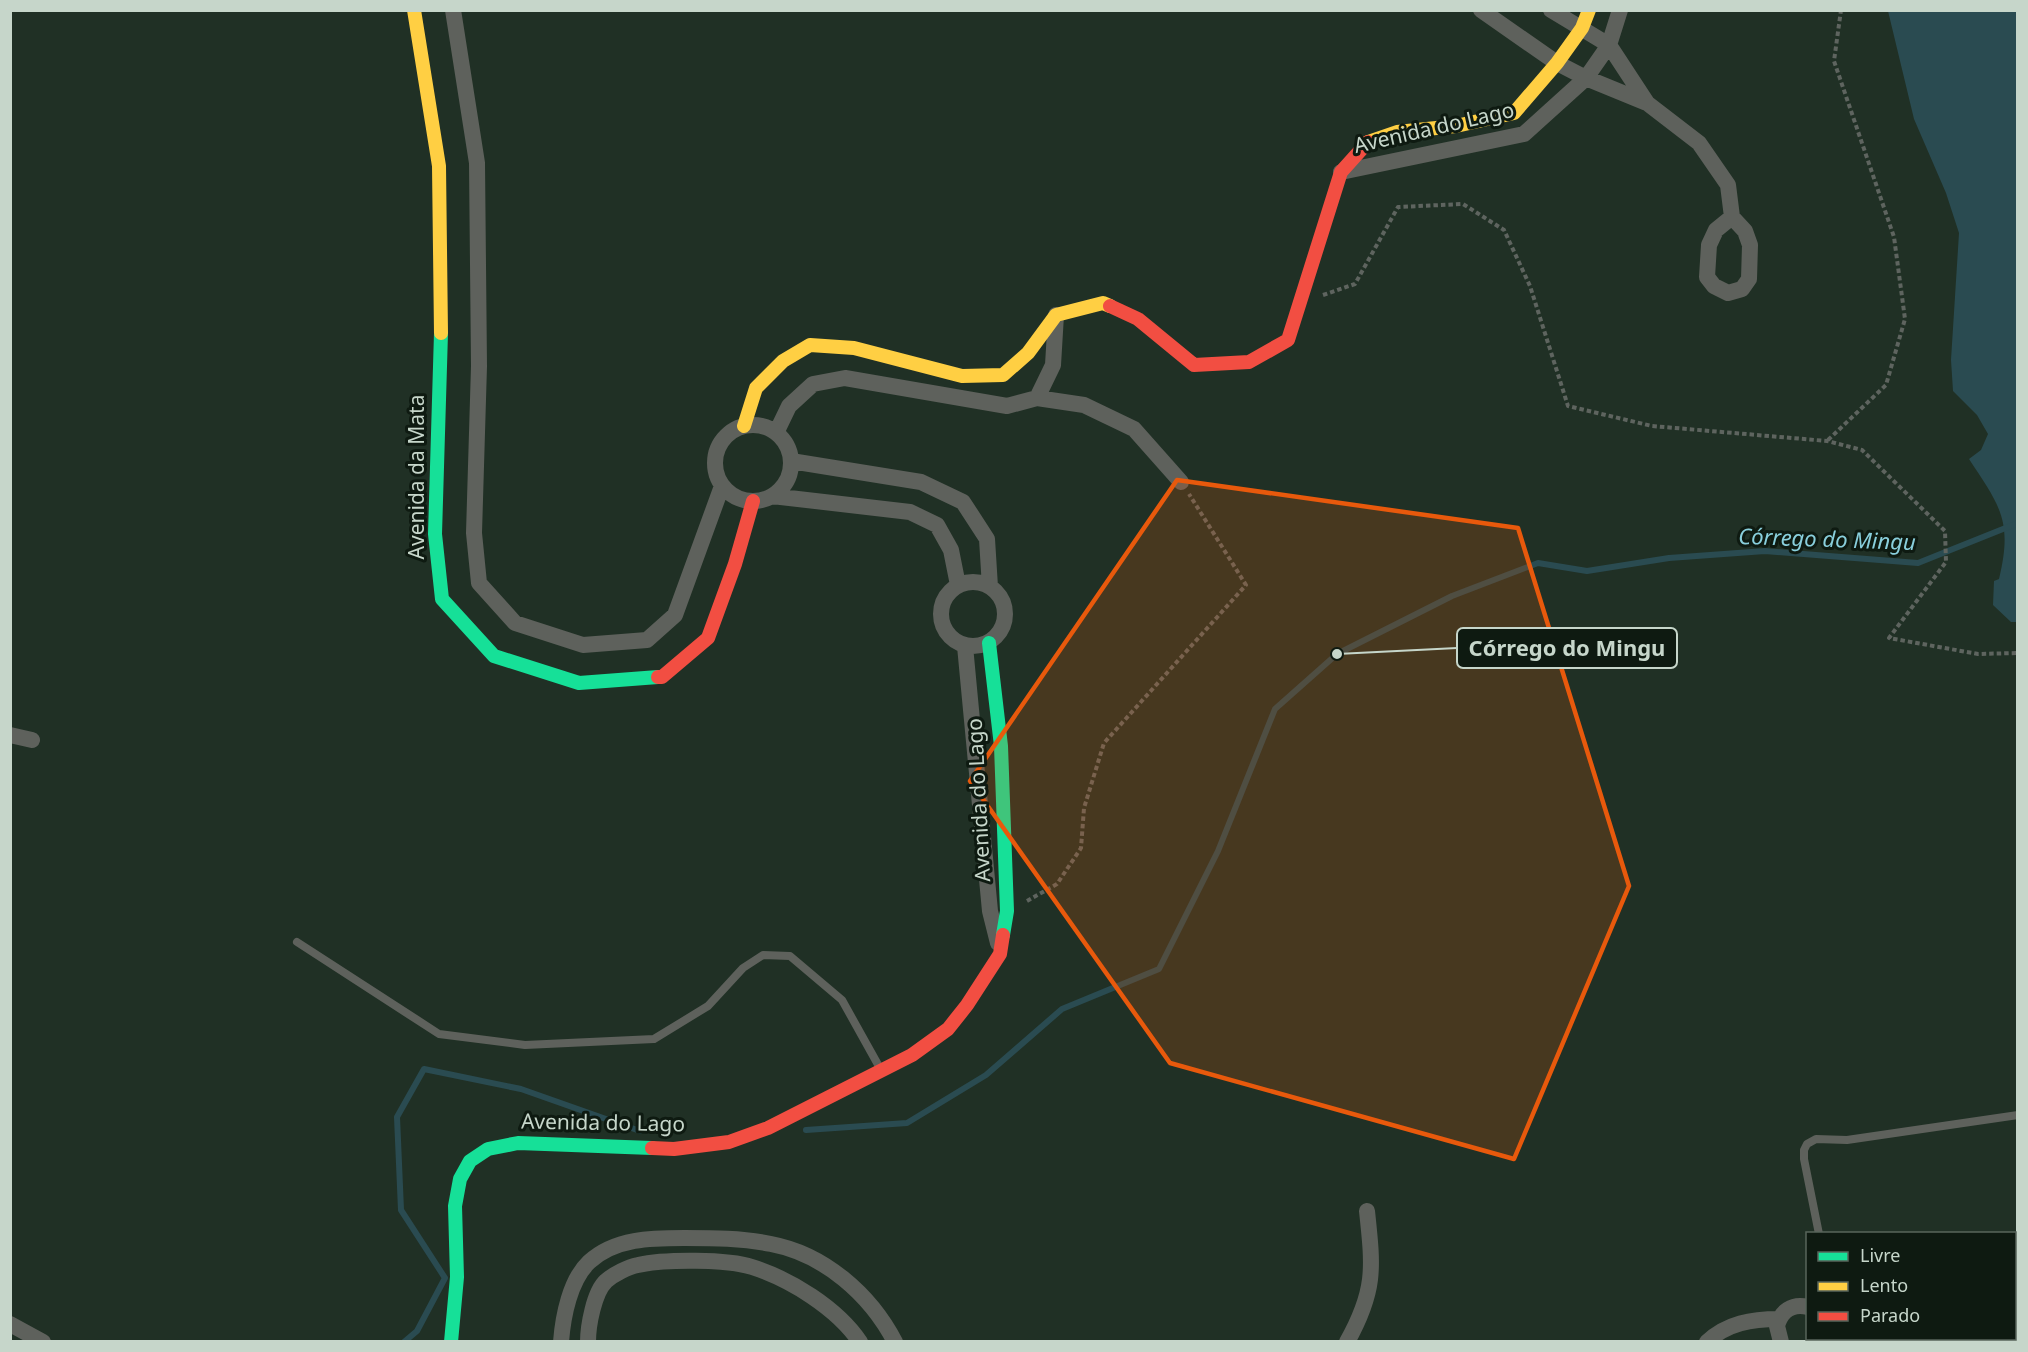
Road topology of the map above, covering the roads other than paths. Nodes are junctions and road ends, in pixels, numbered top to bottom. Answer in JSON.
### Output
{"nodes":[{"id":1,"x":414,"y":10,"type":"edge"},
{"id":2,"x":453,"y":10,"type":"edge"},
{"id":3,"x":1481,"y":10,"type":"edge"},
{"id":4,"x":1551,"y":10,"type":"edge"},
{"id":5,"x":1589,"y":10,"type":"edge"},
{"id":6,"x":1620,"y":10,"type":"edge"},
{"id":7,"x":1582,"y":28,"type":"junction"},
{"id":8,"x":1610,"y":45,"type":"junction"},
{"id":9,"x":1557,"y":63,"type":"junction"},
{"id":10,"x":1586,"y":78,"type":"junction"},
{"id":11,"x":1647,"y":103,"type":"junction"},
{"id":12,"x":1341,"y":172,"type":"junction"},
{"id":13,"x":1732,"y":217,"type":"dead end"},
{"id":14,"x":1056,"y":315,"type":"junction"},
{"id":15,"x":1037,"y":398,"type":"junction"},
{"id":16,"x":744,"y":426,"type":"junction"},
{"id":17,"x":776,"y":433,"type":"junction"},
{"id":18,"x":791,"y":461,"type":"junction"},
{"id":19,"x":1181,"y":482,"type":"road end"},
{"id":20,"x":722,"y":486,"type":"junction"},
{"id":21,"x":772,"y":496,"type":"junction"},
{"id":22,"x":753,"y":501,"type":"junction"},
{"id":23,"x":958,"y":585,"type":"junction"},
{"id":24,"x":990,"y":587,"type":"junction"},
{"id":25,"x":989,"y":643,"type":"junction"},
{"id":26,"x":965,"y":646,"type":"junction"},
{"id":27,"x":10,"y":735,"type":"edge"},
{"id":28,"x":32,"y":740,"type":"dead end"},
{"id":29,"x":297,"y":942,"type":"dead end"},
{"id":30,"x":1000,"y":954,"type":"junction"},
{"id":31,"x":881,"y":1071,"type":"junction"},
{"id":32,"x":2018,"y":1115,"type":"edge"},
{"id":33,"x":1367,"y":1211,"type":"dead end"},
{"id":34,"x":1819,"y":1232,"type":"edge"},
{"id":35,"x":1806,"y":1307,"type":"edge"},
{"id":36,"x":1779,"y":1319,"type":"junction"},
{"id":37,"x":10,"y":1324,"type":"edge"},
{"id":38,"x":43,"y":1341,"type":"edge"},
{"id":39,"x":451,"y":1341,"type":"edge"},
{"id":40,"x":561,"y":1341,"type":"edge"},
{"id":41,"x":588,"y":1341,"type":"edge"},
{"id":42,"x":860,"y":1341,"type":"edge"},
{"id":43,"x":895,"y":1341,"type":"edge"},
{"id":44,"x":1347,"y":1341,"type":"edge"},
{"id":45,"x":1707,"y":1341,"type":"edge"},
{"id":46,"x":1780,"y":1341,"type":"edge"}],
"edges":[{"from":1,"to":22,"type":"street","name":"Avenida da Mata"},
{"from":2,"to":20,"type":"street"},
{"from":3,"to":9,"type":"street"},
{"from":4,"to":7,"type":"street"},
{"from":5,"to":7,"type":"street","name":"Avenida do Lago"},
{"from":6,"to":8,"type":"street","name":"Avenida do Lago"},
{"from":7,"to":8,"type":"street"},
{"from":7,"to":9,"type":"street","name":"Avenida do Lago"},
{"from":8,"to":10,"type":"street","name":"Avenida do Lago"},
{"from":8,"to":11,"type":"street"},
{"from":9,"to":10,"type":"street"},
{"from":9,"to":12,"type":"street","name":"Avenida do Lago"},
{"from":10,"to":11,"type":"street"},
{"from":10,"to":12,"type":"street","name":"Avenida do Lago"},
{"from":11,"to":13,"type":"street"},
{"from":12,"to":14,"type":"street","name":"Avenida do Lago"},
{"from":14,"to":15,"type":"street"},
{"from":14,"to":16,"type":"street"},
{"from":15,"to":17,"type":"street"},
{"from":15,"to":19,"type":"street"},
{"from":16,"to":17,"type":"street"},
{"from":16,"to":20,"type":"street"},
{"from":17,"to":18,"type":"street"},
{"from":18,"to":21,"type":"street"},
{"from":18,"to":24,"type":"street"},
{"from":20,"to":22,"type":"street"},
{"from":21,"to":22,"type":"street"},
{"from":21,"to":23,"type":"street"},
{"from":23,"to":24,"type":"street"},
{"from":23,"to":26,"type":"street"},
{"from":24,"to":25,"type":"street"},
{"from":25,"to":26,"type":"street"},
{"from":25,"to":30,"type":"street","name":"Avenida do Lago"},
{"from":26,"to":30,"type":"street","name":"Avenida do Lago"},
{"from":27,"to":28,"type":"street"},
{"from":29,"to":31,"type":"lane"},
{"from":30,"to":31,"type":"street","name":"Avenida do Lago"},
{"from":31,"to":39,"type":"street","name":"Avenida do Lago"},
{"from":32,"to":34,"type":"lane"},
{"from":33,"to":44,"type":"street"},
{"from":35,"to":36,"type":"street"},
{"from":36,"to":45,"type":"street"},
{"from":36,"to":46,"type":"street"},
{"from":37,"to":38,"type":"street"},
{"from":40,"to":43,"type":"street"},
{"from":41,"to":42,"type":"street"}]}
